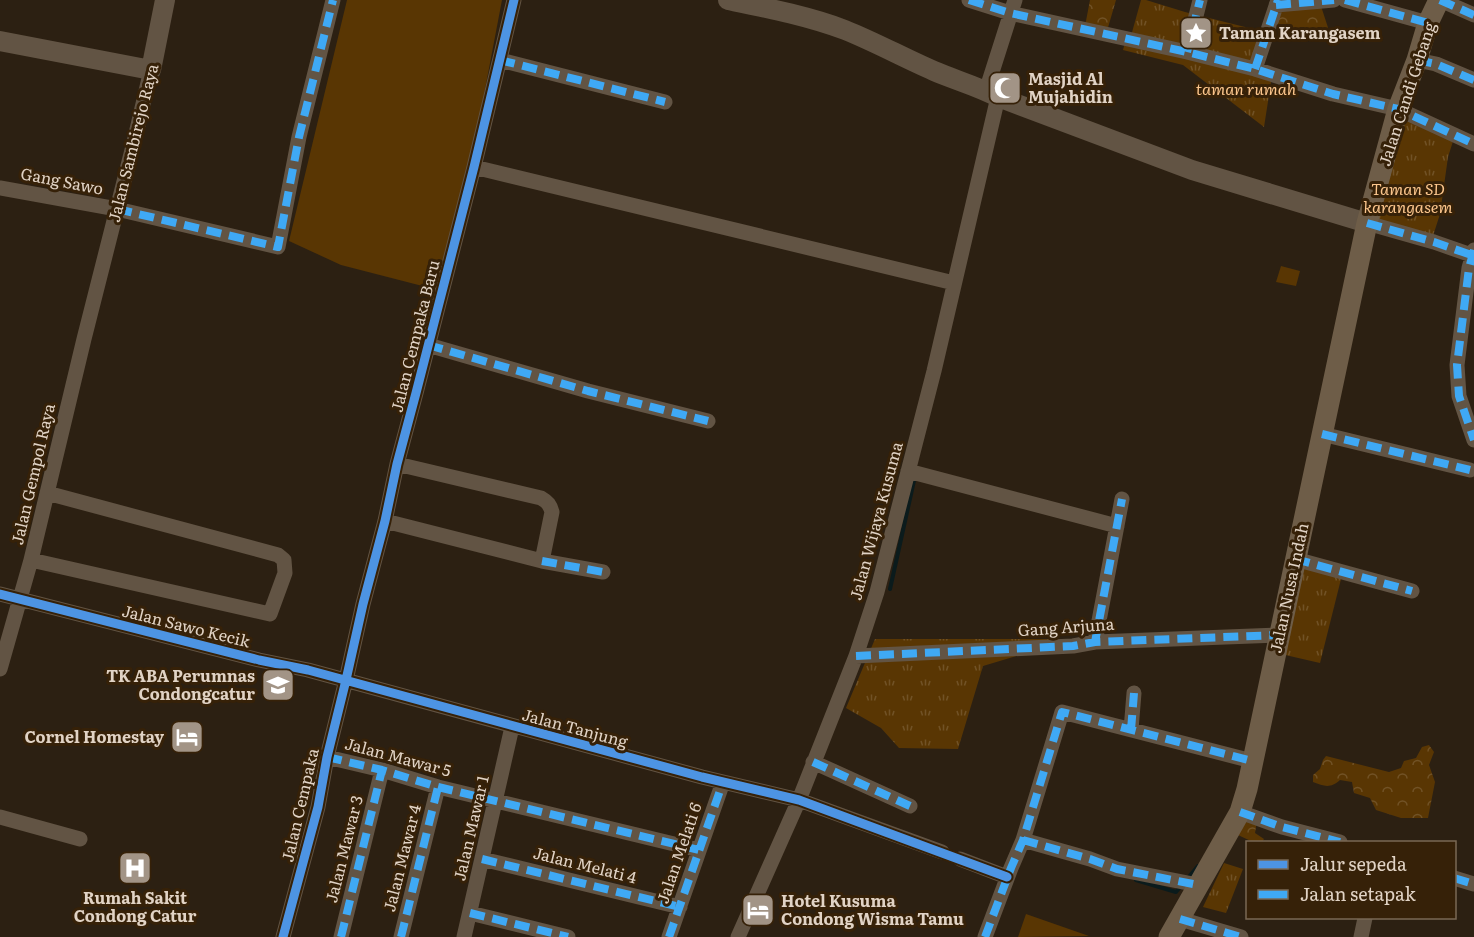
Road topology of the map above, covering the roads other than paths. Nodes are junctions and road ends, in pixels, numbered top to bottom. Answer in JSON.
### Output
{"nodes":[{"id":1,"x":165,"y":0,"type":"edge"},
{"id":2,"x":333,"y":0,"type":"edge"},
{"id":3,"x":514,"y":0,"type":"edge"},
{"id":4,"x":728,"y":0,"type":"edge"},
{"id":5,"x":969,"y":0,"type":"edge"},
{"id":6,"x":1200,"y":0,"type":"edge"},
{"id":7,"x":1334,"y":0,"type":"edge"},
{"id":8,"x":1345,"y":0,"type":"edge"},
{"id":9,"x":1439,"y":0,"type":"edge"},
{"id":10,"x":1277,"y":3,"type":"edge"},
{"id":11,"x":1012,"y":7,"type":"edge"},
{"id":12,"x":1474,"y":15,"type":"edge"},
{"id":13,"x":1428,"y":23,"type":"junction"},
{"id":14,"x":0,"y":41,"type":"edge"},
{"id":15,"x":1187,"y":52,"type":"junction"},
{"id":16,"x":500,"y":60,"type":"junction"},
{"id":17,"x":1417,"y":60,"type":"junction"},
{"id":18,"x":1255,"y":69,"type":"junction"},
{"id":19,"x":151,"y":70,"type":"junction"},
{"id":20,"x":1474,"y":80,"type":"edge"},
{"id":21,"x":992,"y":94,"type":"junction"},
{"id":22,"x":665,"y":102,"type":"dead end"},
{"id":23,"x":1398,"y":110,"type":"junction"},
{"id":24,"x":1474,"y":144,"type":"edge"},
{"id":25,"x":474,"y":167,"type":"junction"},
{"id":26,"x":0,"y":188,"type":"edge"},
{"id":27,"x":117,"y":209,"type":"junction"},
{"id":28,"x":1367,"y":223,"type":"junction"},
{"id":29,"x":1472,"y":258,"type":"edge"},
{"id":30,"x":954,"y":283,"type":"junction"},
{"id":31,"x":98,"y":286,"type":"joint"},
{"id":32,"x":428,"y":345,"type":"junction"},
{"id":33,"x":708,"y":422,"type":"dead end"},
{"id":34,"x":1322,"y":434,"type":"junction"},
{"id":35,"x":1474,"y":440,"type":"edge"},
{"id":36,"x":397,"y":464,"type":"junction"},
{"id":37,"x":1470,"y":470,"type":"dead end"},
{"id":38,"x":908,"y":471,"type":"junction"},
{"id":39,"x":47,"y":493,"type":"junction"},
{"id":40,"x":1122,"y":499,"type":"dead end"},
{"id":41,"x":384,"y":521,"type":"junction"},
{"id":42,"x":1117,"y":526,"type":"junction"},
{"id":43,"x":1295,"y":559,"type":"junction"},
{"id":44,"x":31,"y":560,"type":"junction"},
{"id":45,"x":542,"y":561,"type":"junction"},
{"id":46,"x":603,"y":572,"type":"dead end"},
{"id":47,"x":1412,"y":591,"type":"dead end"},
{"id":48,"x":0,"y":594,"type":"edge"},
{"id":49,"x":19,"y":599,"type":"junction"},
{"id":50,"x":1279,"y":635,"type":"junction"},
{"id":51,"x":1095,"y":642,"type":"junction"},
{"id":52,"x":856,"y":656,"type":"junction"},
{"id":53,"x":0,"y":669,"type":"edge"},
{"id":54,"x":346,"y":680,"type":"junction"},
{"id":55,"x":1134,"y":693,"type":"dead end"},
{"id":56,"x":512,"y":727,"type":"junction"},
{"id":57,"x":1131,"y":730,"type":"junction"},
{"id":58,"x":327,"y":757,"type":"junction"},
{"id":59,"x":1252,"y":761,"type":"junction"},
{"id":60,"x":813,"y":762,"type":"junction"},
{"id":61,"x":382,"y":770,"type":"junction"},
{"id":62,"x":723,"y":782,"type":"junction"},
{"id":63,"x":438,"y":787,"type":"junction"},
{"id":64,"x":496,"y":800,"type":"junction"},
{"id":65,"x":799,"y":800,"type":"junction"},
{"id":66,"x":910,"y":806,"type":"dead end"},
{"id":67,"x":1240,"y":812,"type":"junction"},
{"id":68,"x":0,"y":817,"type":"edge"},
{"id":69,"x":80,"y":839,"type":"dead end"},
{"id":70,"x":1023,"y":840,"type":"junction"},
{"id":71,"x":1333,"y":841,"type":"edge"},
{"id":72,"x":699,"y":850,"type":"junction"},
{"id":73,"x":942,"y":852,"type":"dead end"},
{"id":74,"x":482,"y":859,"type":"junction"},
{"id":75,"x":960,"y":859,"type":"dead end"},
{"id":76,"x":1008,"y":877,"type":"junction"},
{"id":77,"x":1456,"y":878,"type":"edge"},
{"id":78,"x":1474,"y":884,"type":"edge"},
{"id":79,"x":1198,"y":885,"type":"junction"},
{"id":80,"x":680,"y":907,"type":"junction"},
{"id":81,"x":470,"y":913,"type":"junction"},
{"id":82,"x":1179,"y":919,"type":"junction"},
{"id":83,"x":1365,"y":919,"type":"edge"},
{"id":84,"x":283,"y":937,"type":"edge"},
{"id":85,"x":341,"y":937,"type":"edge"},
{"id":86,"x":401,"y":937,"type":"edge"},
{"id":87,"x":464,"y":937,"type":"edge"},
{"id":88,"x":568,"y":937,"type":"edge"},
{"id":89,"x":669,"y":937,"type":"edge"},
{"id":90,"x":738,"y":937,"type":"edge"},
{"id":91,"x":985,"y":937,"type":"edge"},
{"id":92,"x":1169,"y":937,"type":"edge"},
{"id":93,"x":1241,"y":937,"type":"edge"},
{"id":94,"x":1361,"y":937,"type":"edge"}],
"edges":[{"from":1,"to":19,"type":"street","name":"Jalan Sambirejo Raya"},
{"from":2,"to":27,"type":"street","name":"Gang Sawo"},
{"from":3,"to":16,"type":"street","name":"Jalan Cempaka Baru"},
{"from":4,"to":21,"type":"street"},
{"from":5,"to":11,"type":"street"},
{"from":6,"to":15,"type":"street"},
{"from":7,"to":10,"type":"street"},
{"from":8,"to":13,"type":"street"},
{"from":9,"to":12,"type":"street"},
{"from":9,"to":13,"type":"main road","name":"Jalan Candi Gebang"},
{"from":10,"to":18,"type":"street"},
{"from":11,"to":15,"type":"street"},
{"from":11,"to":21,"type":"street","name":"Jalan Wijaya Kusuma"},
{"from":13,"to":17,"type":"main road","name":"Jalan Candi Gebang"},
{"from":14,"to":19,"type":"street"},
{"from":15,"to":18,"type":"street"},
{"from":16,"to":22,"type":"street"},
{"from":16,"to":25,"type":"street","name":"Jalan Cempaka Baru"},
{"from":17,"to":20,"type":"street"},
{"from":17,"to":23,"type":"main road","name":"Jalan Candi Gebang"},
{"from":18,"to":23,"type":"street"},
{"from":19,"to":27,"type":"street","name":"Jalan Sambirejo Raya"},
{"from":21,"to":28,"type":"street"},
{"from":21,"to":30,"type":"street","name":"Jalan Wijaya Kusuma"},
{"from":23,"to":24,"type":"street"},
{"from":23,"to":28,"type":"main road","name":"Jalan Candi Gebang"},
{"from":25,"to":30,"type":"street"},
{"from":25,"to":32,"type":"street","name":"Jalan Cempaka Baru"},
{"from":26,"to":27,"type":"street","name":"Gang Sawo"},
{"from":27,"to":31,"type":"street","name":"Jalan Sambirejo Raya"},
{"from":28,"to":29,"type":"street"},
{"from":28,"to":34,"type":"main road","name":"Jalan Nusa Indah"},
{"from":29,"to":35,"type":"street"},
{"from":30,"to":38,"type":"street","name":"Jalan Wijaya Kusuma"},
{"from":31,"to":39,"type":"street","name":"Jalan Gempol Raya"},
{"from":32,"to":33,"type":"street"},
{"from":32,"to":36,"type":"street","name":"Jalan Cempaka Baru"},
{"from":34,"to":37,"type":"street"},
{"from":34,"to":43,"type":"main road","name":"Jalan Nusa Indah"},
{"from":36,"to":41,"type":"street","name":"Jalan Cempaka Baru"},
{"from":36,"to":45,"type":"street"},
{"from":38,"to":42,"type":"street"},
{"from":38,"to":52,"type":"street","name":"Jalan Wijaya Kusuma"},
{"from":39,"to":44,"type":"street","name":"Jalan Gempol Raya"},
{"from":39,"to":44,"type":"street"},
{"from":40,"to":42,"type":"street"},
{"from":41,"to":45,"type":"street"},
{"from":41,"to":54,"type":"street","name":"Jalan Cempaka Baru"},
{"from":42,"to":51,"type":"street"},
{"from":43,"to":47,"type":"street"},
{"from":43,"to":50,"type":"main road","name":"Jalan Nusa Indah"},
{"from":44,"to":49,"type":"street","name":"Jalan Gempol Raya"},
{"from":45,"to":46,"type":"street"},
{"from":48,"to":49,"type":"street","name":"Jalan Sawo Kecik"},
{"from":49,"to":53,"type":"street","name":"Jalan Gempol Raya"},
{"from":49,"to":54,"type":"street","name":"Jalan Sawo Kecik"},
{"from":50,"to":51,"type":"street","name":"Gang Arjuna"},
{"from":50,"to":59,"type":"main road","name":"Jalan Nusa Indah"},
{"from":51,"to":52,"type":"street","name":"Gang Arjuna"},
{"from":52,"to":60,"type":"street","name":"Jalan Wijaya Kusuma"},
{"from":54,"to":56,"type":"street","name":"Jalan Tanjung"},
{"from":54,"to":58,"type":"street","name":"Jalan Cempaka"},
{"from":55,"to":57,"type":"street"},
{"from":56,"to":62,"type":"street","name":"Jalan Tanjung"},
{"from":56,"to":64,"type":"street","name":"Jalan Mawar 1"},
{"from":57,"to":59,"type":"street"},
{"from":57,"to":70,"type":"street"},
{"from":58,"to":61,"type":"street","name":"Jalan Mawar 5"},
{"from":58,"to":84,"type":"street","name":"Jalan Cempaka"},
{"from":59,"to":67,"type":"main road","name":"Jalan Nusa Indah"},
{"from":60,"to":65,"type":"street","name":"Jalan Wijaya Kusuma"},
{"from":60,"to":66,"type":"street"},
{"from":61,"to":63,"type":"street","name":"Jalan Mawar 5"},
{"from":61,"to":85,"type":"street","name":"Jalan Mawar 3"},
{"from":62,"to":65,"type":"street","name":"Jalan Tanjung"},
{"from":62,"to":72,"type":"street","name":"Jalan Melati 6"},
{"from":63,"to":64,"type":"street","name":"Jalan Mawar 5"},
{"from":63,"to":86,"type":"street","name":"Jalan Mawar 4"},
{"from":64,"to":72,"type":"street","name":"Jalan Mawar 5"},
{"from":64,"to":74,"type":"street","name":"Jalan Mawar 1"},
{"from":65,"to":73,"type":"street","name":"Jalan Tanjung"},
{"from":65,"to":90,"type":"street","name":"Jalan Wijaya Kusuma"},
{"from":67,"to":71,"type":"street"},
{"from":67,"to":79,"type":"main road","name":"Jalan Nusa Indah"},
{"from":68,"to":69,"type":"street"},
{"from":70,"to":76,"type":"street"},
{"from":70,"to":79,"type":"street"},
{"from":72,"to":80,"type":"street","name":"Jalan Melati 6"},
{"from":74,"to":80,"type":"street","name":"Jalan Melati 4"},
{"from":74,"to":81,"type":"street","name":"Jalan Mawar 1"},
{"from":75,"to":76,"type":"street"},
{"from":76,"to":91,"type":"street"},
{"from":77,"to":78,"type":"street"},
{"from":79,"to":82,"type":"main road","name":"Jalan Nusa Indah"},
{"from":80,"to":89,"type":"street","name":"Jalan Melati 6"},
{"from":81,"to":87,"type":"street","name":"Jalan Mawar 1"},
{"from":81,"to":88,"type":"street"},
{"from":82,"to":92,"type":"main road","name":"Jalan Nusa Indah"},
{"from":82,"to":93,"type":"street"},
{"from":83,"to":94,"type":"street"}]}
